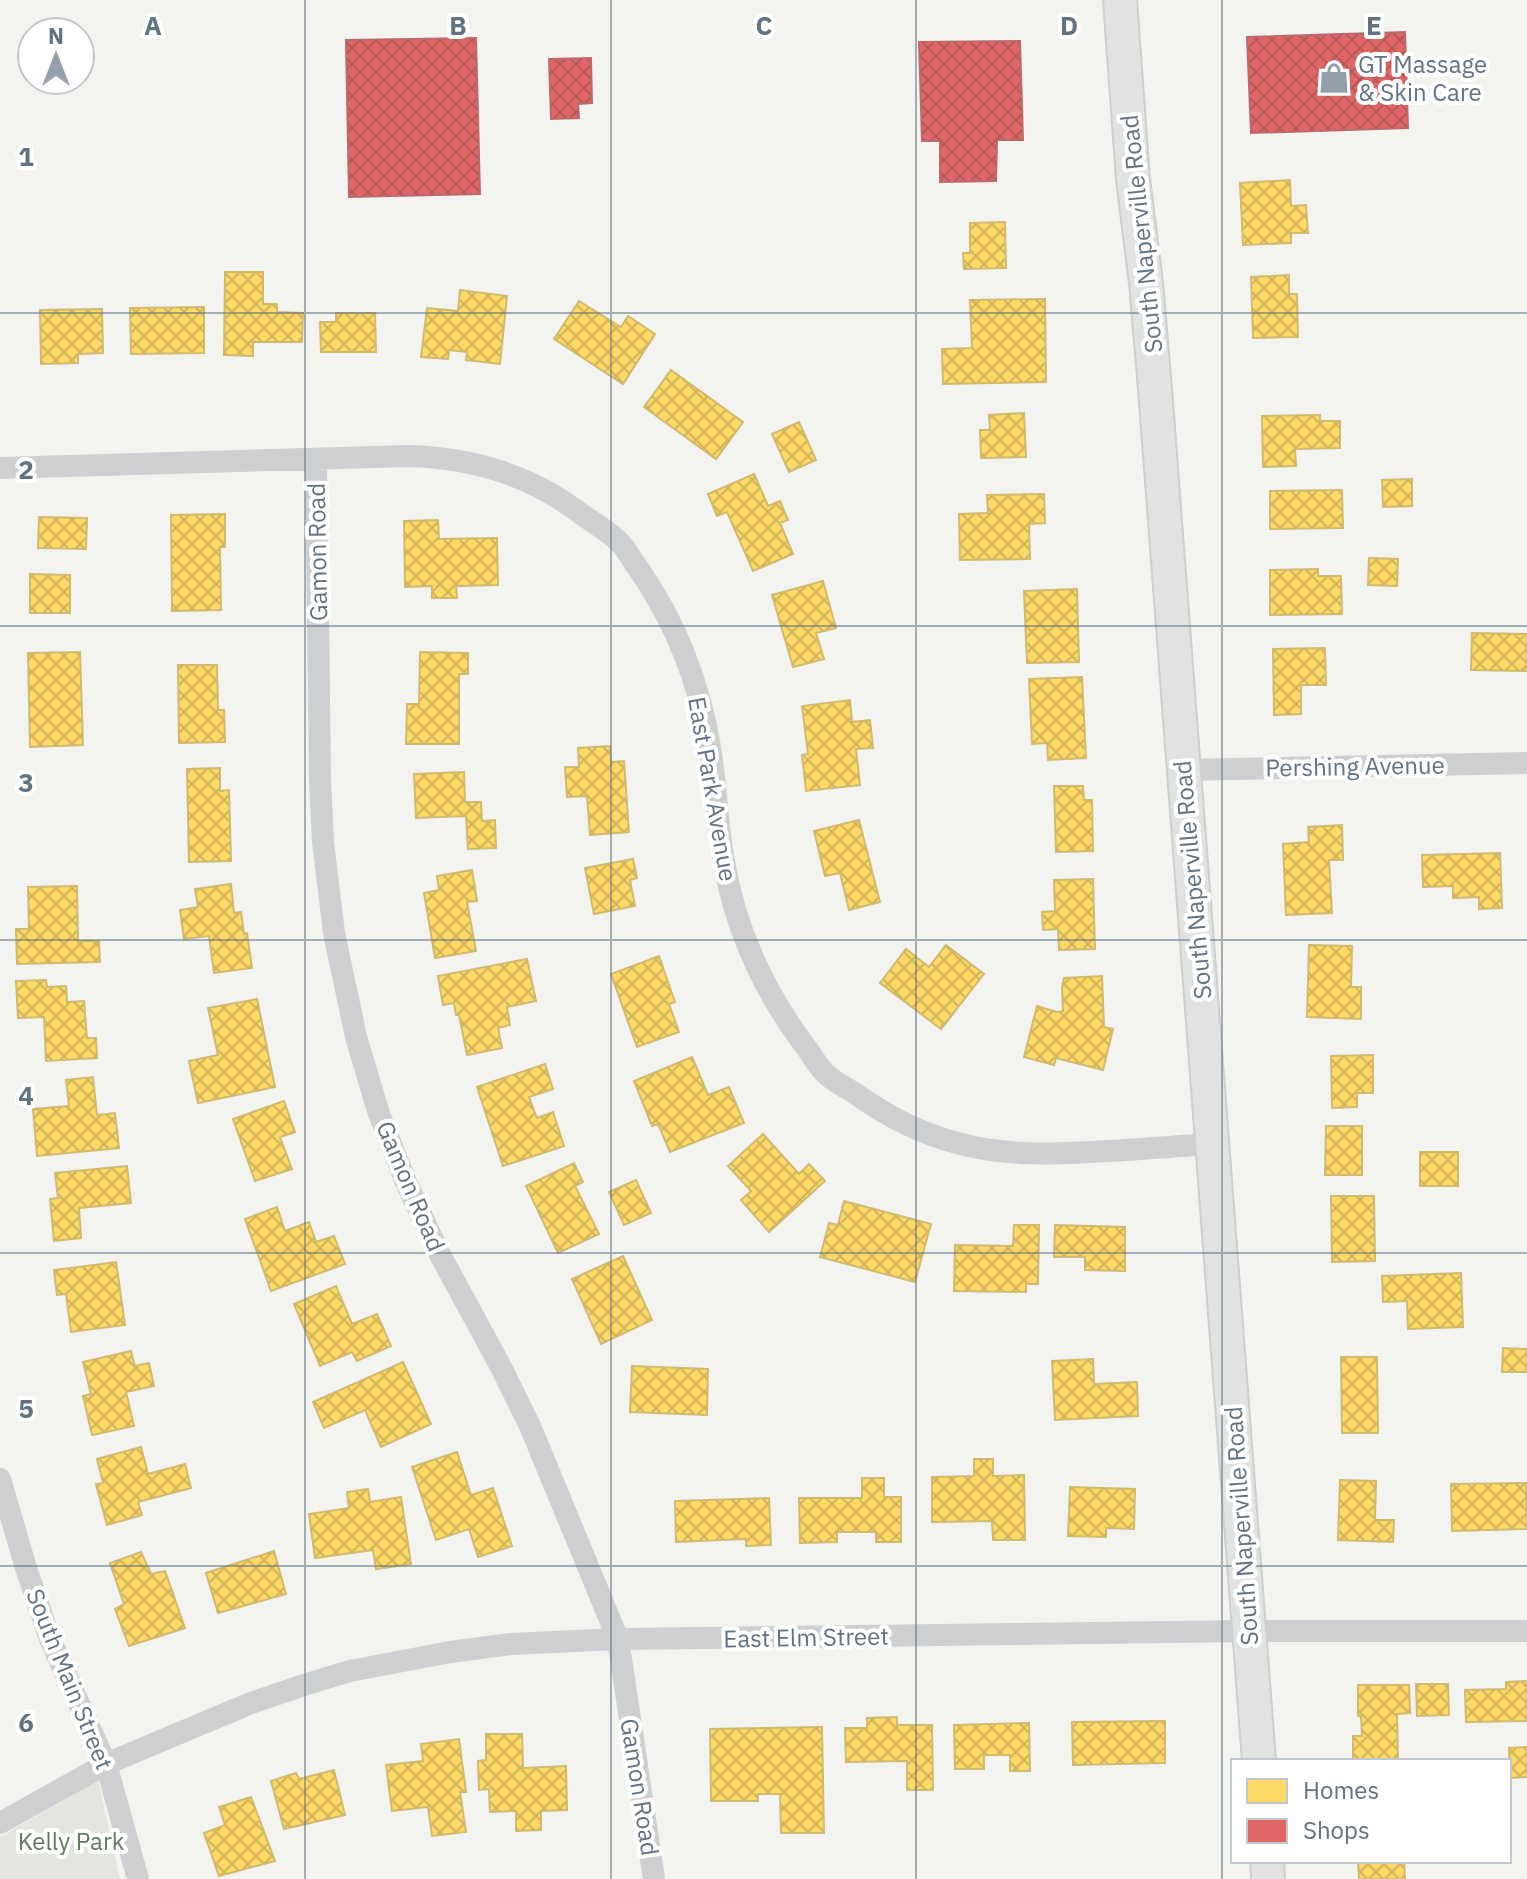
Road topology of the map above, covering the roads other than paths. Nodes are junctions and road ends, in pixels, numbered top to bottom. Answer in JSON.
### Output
{"nodes":[{"id":1,"x":1120,"y":0,"type":"edge"},
{"id":2,"x":316,"y":459,"type":"junction"},
{"id":3,"x":0,"y":468,"type":"edge"},
{"id":4,"x":1527,"y":763,"type":"edge"},
{"id":5,"x":1183,"y":770,"type":"junction"},
{"id":6,"x":1213,"y":1144,"type":"junction"},
{"id":7,"x":0,"y":1479,"type":"edge"},
{"id":8,"x":1249,"y":1631,"type":"junction"},
{"id":9,"x":1527,"y":1631,"type":"edge"},
{"id":10,"x":618,"y":1639,"type":"junction"},
{"id":11,"x":1259,"y":1759,"type":"edge"},
{"id":12,"x":106,"y":1764,"type":"junction"},
{"id":13,"x":0,"y":1823,"type":"edge"},
{"id":14,"x":138,"y":1879,"type":"edge"},
{"id":15,"x":654,"y":1879,"type":"edge"}],
"edges":[{"from":1,"to":5,"type":"main road","name":"South Naperville Road"},
{"from":2,"to":3,"type":"street","name":"East Park Avenue"},
{"from":2,"to":6,"type":"street","name":"East Park Avenue"},
{"from":2,"to":10,"type":"street","name":"Gamon Road"},
{"from":4,"to":5,"type":"street","name":"Pershing Avenue"},
{"from":5,"to":6,"type":"main road","name":"South Naperville Road"},
{"from":6,"to":8,"type":"main road","name":"South Naperville Road"},
{"from":7,"to":12,"type":"street","name":"South Main Street"},
{"from":8,"to":9,"type":"street","name":"East Elm Street"},
{"from":8,"to":10,"type":"street","name":"East Elm Street"},
{"from":8,"to":11,"type":"main road","name":"South Naperville Road"},
{"from":10,"to":12,"type":"street","name":"East Elm Street"},
{"from":10,"to":15,"type":"street","name":"Gamon Road"},
{"from":12,"to":13,"type":"street","name":"East Elm Street"},
{"from":12,"to":14,"type":"street","name":"South Main Street"}]}
